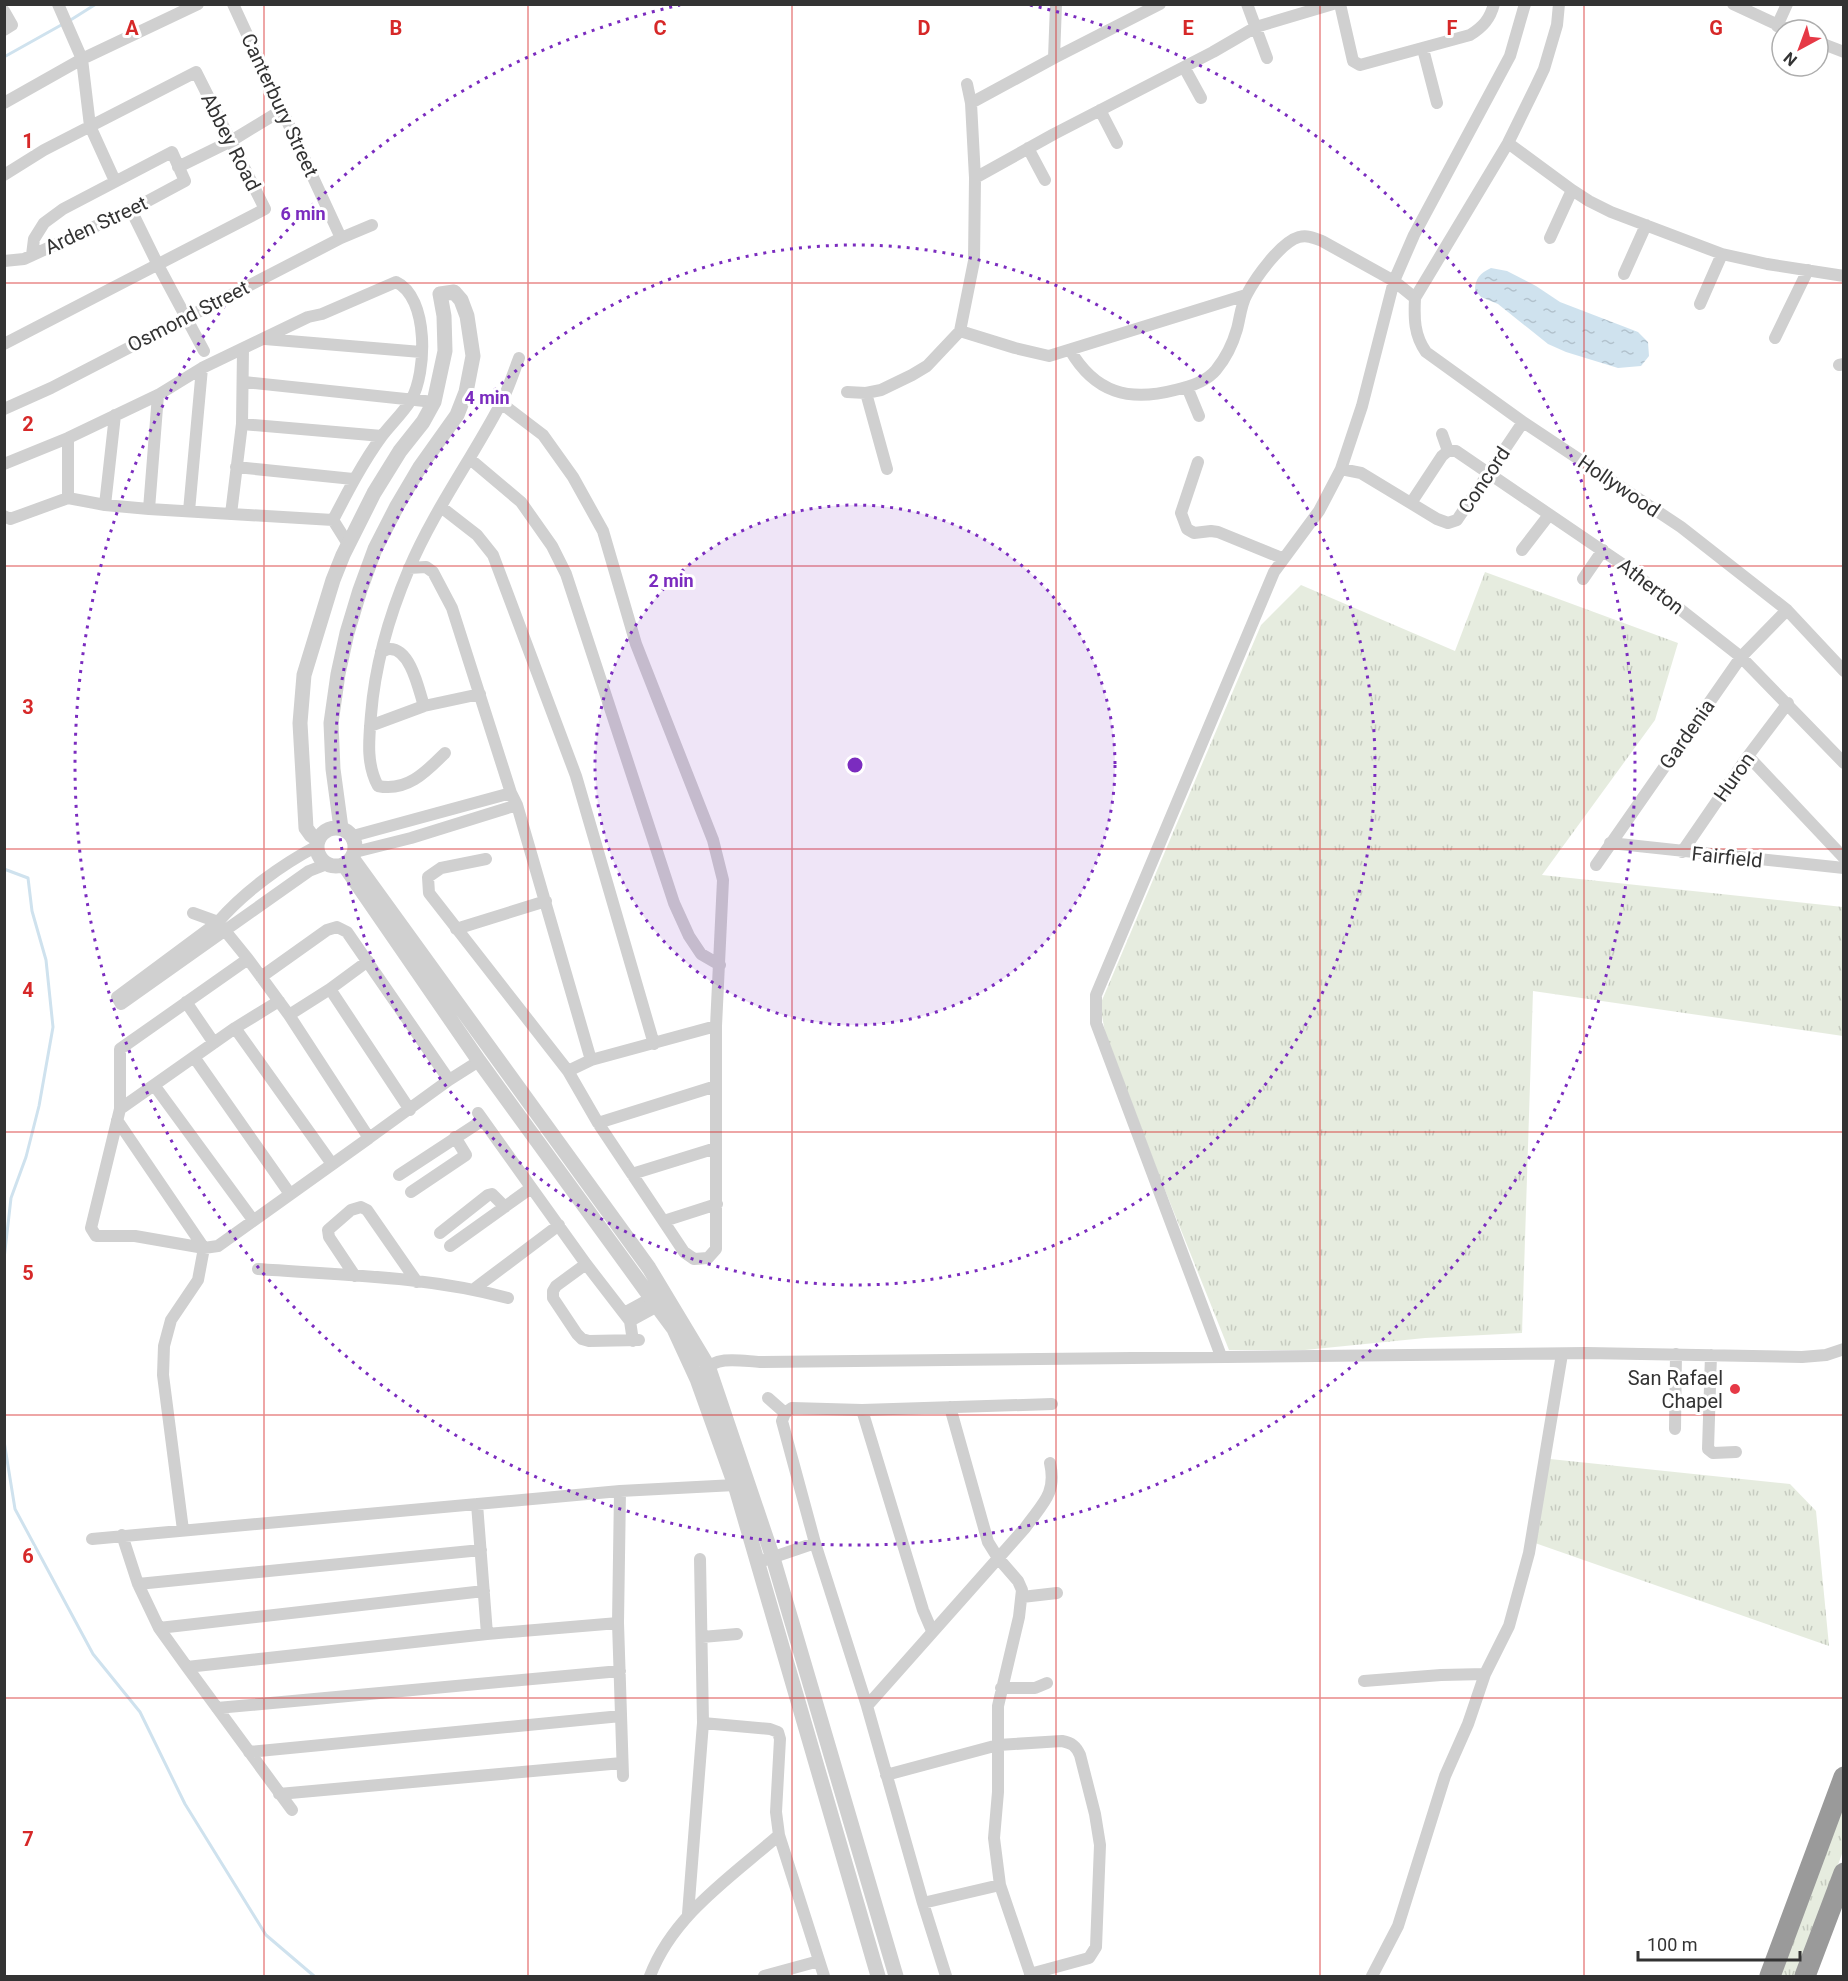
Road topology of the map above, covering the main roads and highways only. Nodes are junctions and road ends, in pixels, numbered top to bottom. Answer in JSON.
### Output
{"nodes":[{"id":1,"x":1844,"y":1777,"type":"edge"},
{"id":2,"x":1844,"y":1873,"type":"edge"},
{"id":3,"x":1770,"y":1977,"type":"edge"},
{"id":4,"x":1805,"y":1977,"type":"edge"}],
"edges":[{"from":1,"to":3,"type":"highway"},
{"from":2,"to":4,"type":"highway"}]}
